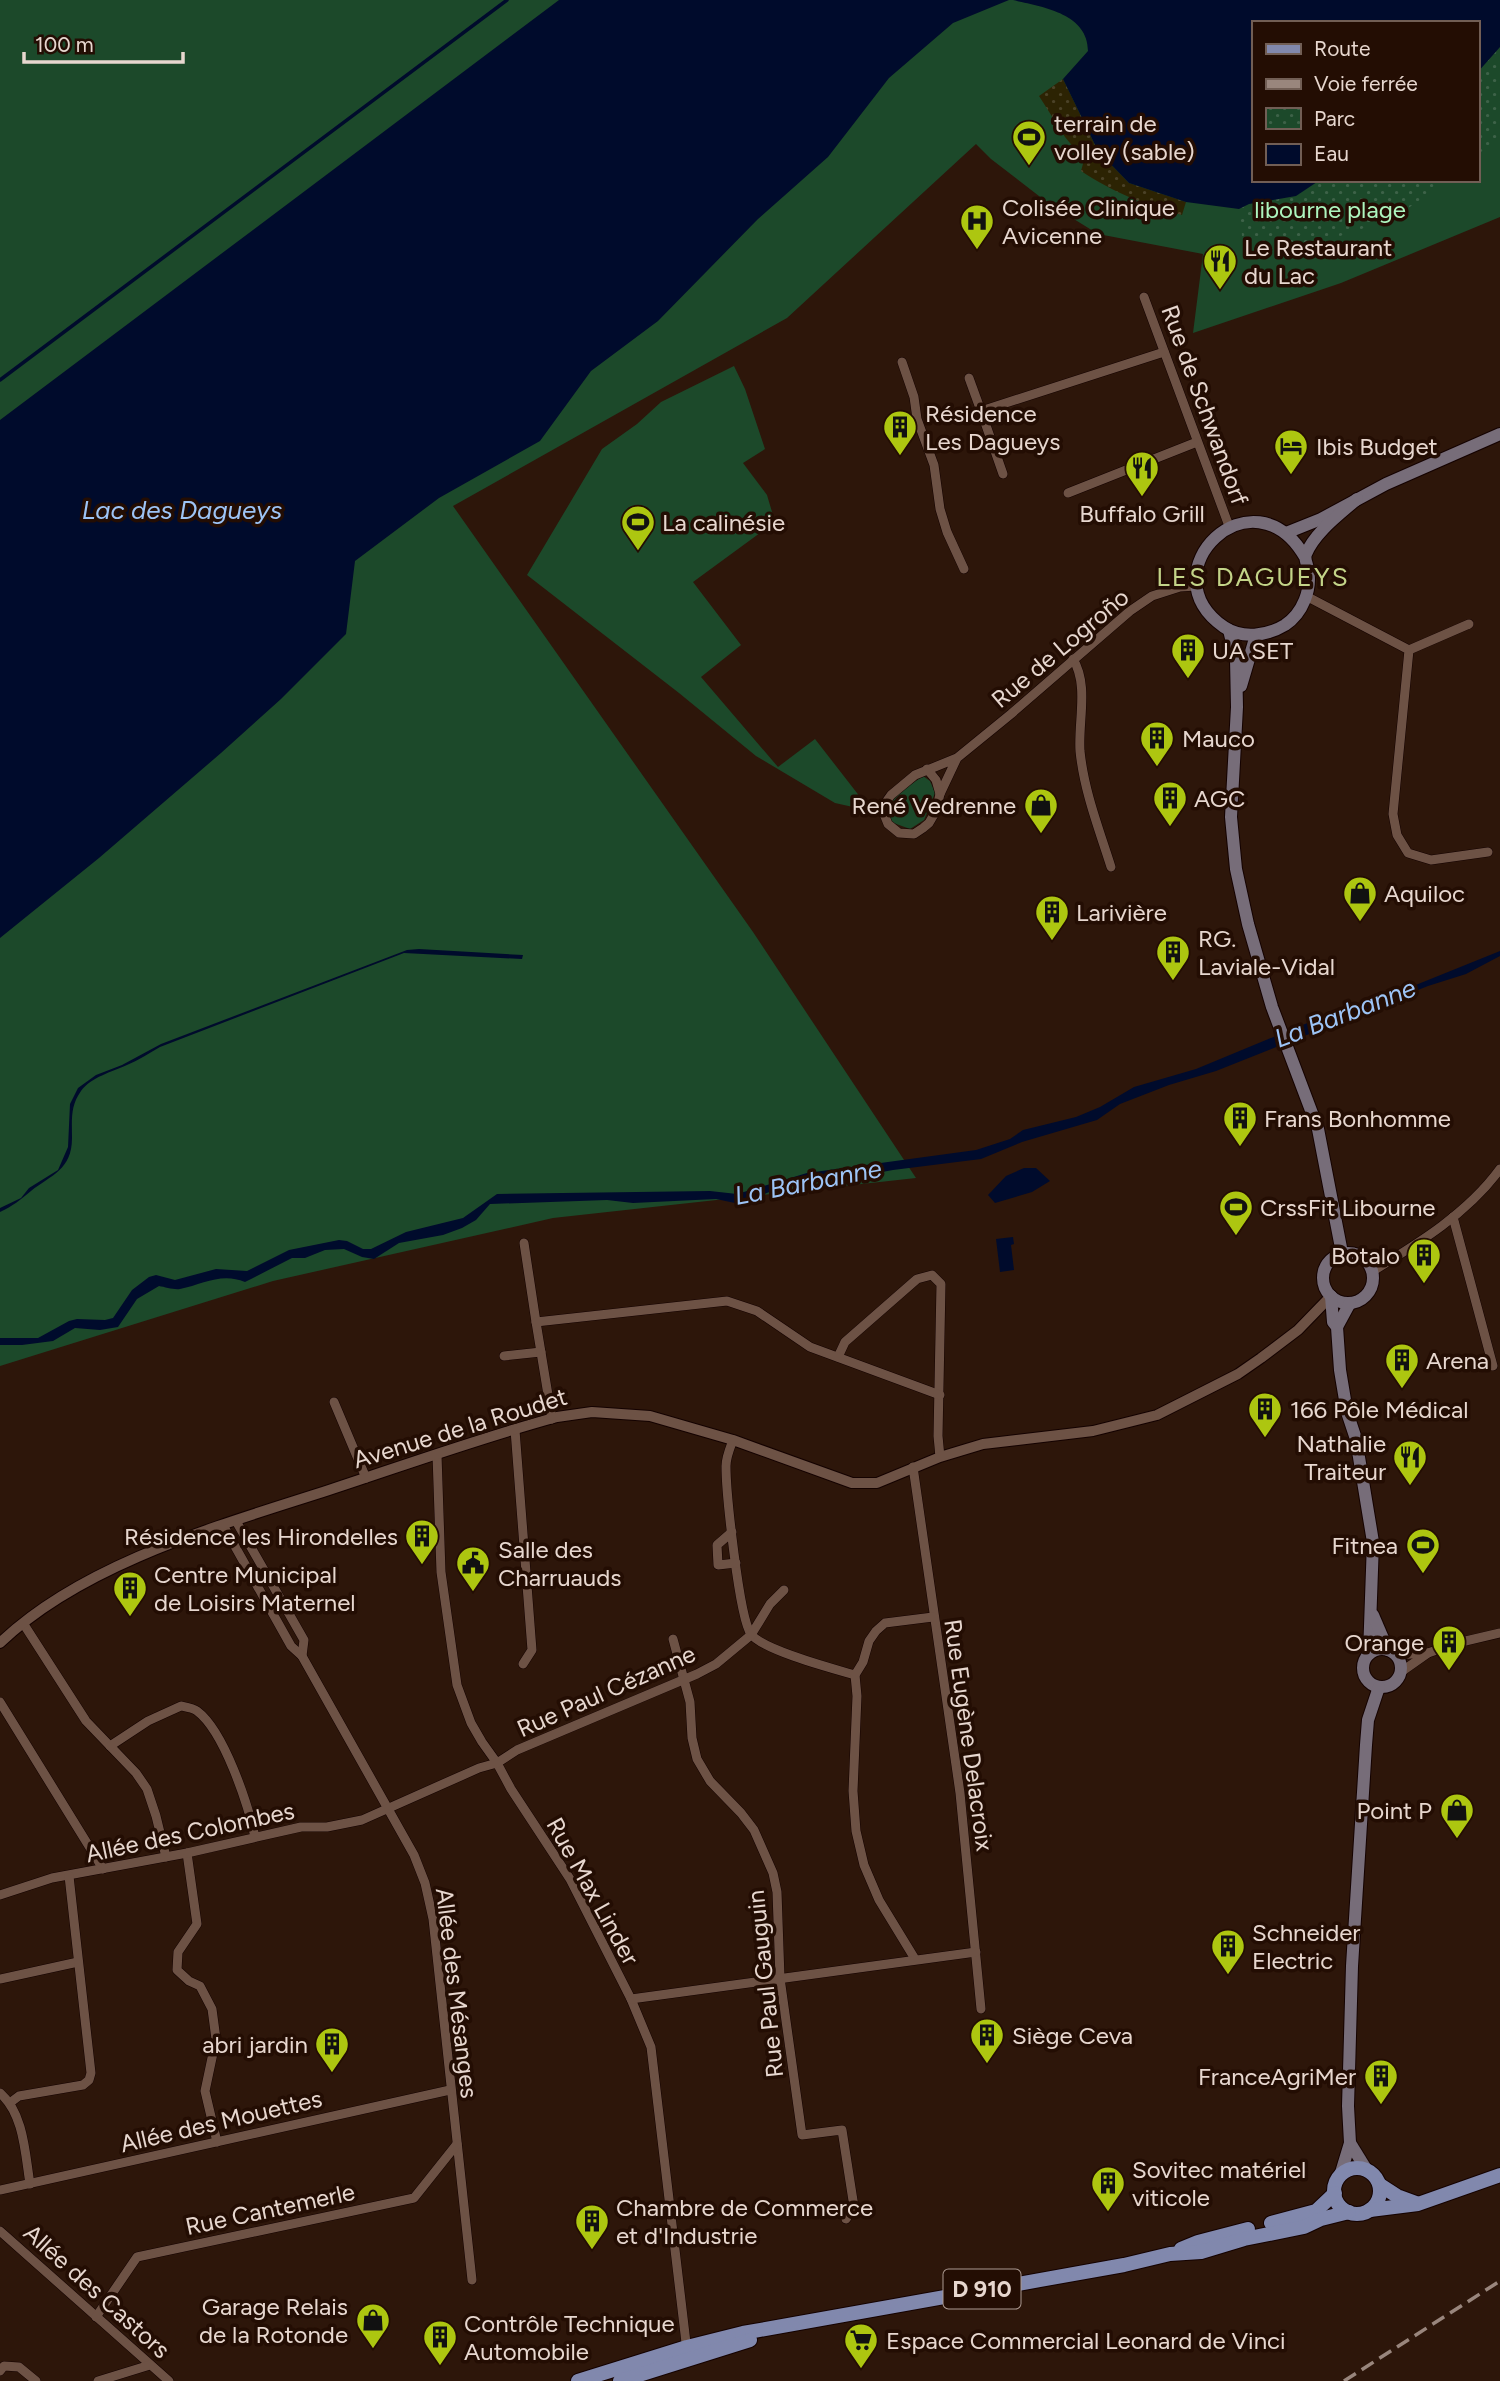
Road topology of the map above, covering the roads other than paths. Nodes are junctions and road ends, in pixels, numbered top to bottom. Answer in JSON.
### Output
{"nodes":[{"id":1,"x":1144,"y":297,"type":"dead end"},
{"id":2,"x":1164,"y":352,"type":"junction"},
{"id":3,"x":902,"y":362,"type":"dead end"},
{"id":4,"x":969,"y":378,"type":"dead end"},
{"id":5,"x":981,"y":411,"type":"junction"},
{"id":6,"x":1500,"y":434,"type":"edge"},
{"id":7,"x":1197,"y":442,"type":"junction"},
{"id":8,"x":1003,"y":474,"type":"dead end"},
{"id":9,"x":1068,"y":493,"type":"dead end"},
{"id":10,"x":1357,"y":499,"type":"junction"},
{"id":11,"x":1229,"y":526,"type":"junction"},
{"id":12,"x":1286,"y":533,"type":"junction"},
{"id":13,"x":1305,"y":556,"type":"junction"},
{"id":14,"x":964,"y":569,"type":"dead end"},
{"id":15,"x":1196,"y":586,"type":"junction"},
{"id":16,"x":1307,"y":596,"type":"junction"},
{"id":17,"x":1469,"y":624,"type":"dead end"},
{"id":18,"x":1229,"y":630,"type":"junction"},
{"id":19,"x":1256,"y":635,"type":"junction"},
{"id":20,"x":1409,"y":650,"type":"junction"},
{"id":21,"x":1073,"y":659,"type":"junction"},
{"id":22,"x":1237,"y":707,"type":"junction"},
{"id":23,"x":957,"y":758,"type":"junction"},
{"id":24,"x":927,"y":769,"type":"junction"},
{"id":25,"x":940,"y":794,"type":"junction"},
{"id":26,"x":1488,"y":852,"type":"dead end"},
{"id":27,"x":1111,"y":867,"type":"dead end"},
{"id":28,"x":1500,"y":1169,"type":"edge"},
{"id":29,"x":1453,"y":1217,"type":"junction"},
{"id":30,"x":524,"y":1242,"type":"dead end"},
{"id":31,"x":1342,"y":1253,"type":"junction"},
{"id":32,"x":1373,"y":1271,"type":"junction"},
{"id":33,"x":1331,"y":1296,"type":"junction"},
{"id":34,"x":1350,"y":1303,"type":"junction"},
{"id":35,"x":1313,"y":1316,"type":"junction"},
{"id":36,"x":536,"y":1322,"type":"junction"},
{"id":37,"x":1335,"y":1324,"type":"junction"},
{"id":38,"x":541,"y":1352,"type":"junction"},
{"id":39,"x":504,"y":1356,"type":"dead end"},
{"id":40,"x":838,"y":1357,"type":"junction"},
{"id":41,"x":1493,"y":1366,"type":"dead end"},
{"id":42,"x":940,"y":1395,"type":"junction"},
{"id":43,"x":334,"y":1402,"type":"dead end"},
{"id":44,"x":552,"y":1419,"type":"junction"},
{"id":45,"x":515,"y":1430,"type":"junction"},
{"id":46,"x":733,"y":1440,"type":"junction"},
{"id":47,"x":437,"y":1455,"type":"junction"},
{"id":48,"x":940,"y":1457,"type":"junction"},
{"id":49,"x":913,"y":1467,"type":"junction"},
{"id":50,"x":366,"y":1478,"type":"junction"},
{"id":51,"x":236,"y":1521,"type":"junction"},
{"id":52,"x":223,"y":1525,"type":"junction"},
{"id":53,"x":732,"y":1532,"type":"junction"},
{"id":54,"x":736,"y":1563,"type":"junction"},
{"id":55,"x":784,"y":1590,"type":"dead end"},
{"id":56,"x":1372,"y":1611,"type":"junction"},
{"id":57,"x":933,"y":1617,"type":"junction"},
{"id":58,"x":23,"y":1623,"type":"junction"},
{"id":59,"x":1500,"y":1633,"type":"edge"},
{"id":60,"x":751,"y":1634,"type":"junction"},
{"id":61,"x":673,"y":1639,"type":"dead end"},
{"id":62,"x":0,"y":1643,"type":"edge"},
{"id":63,"x":1392,"y":1653,"type":"junction"},
{"id":64,"x":1428,"y":1653,"type":"junction"},
{"id":65,"x":1370,"y":1654,"type":"junction"},
{"id":66,"x":302,"y":1656,"type":"junction"},
{"id":67,"x":523,"y":1664,"type":"dead end"},
{"id":68,"x":1401,"y":1672,"type":"junction"},
{"id":69,"x":855,"y":1675,"type":"junction"},
{"id":70,"x":685,"y":1680,"type":"junction"},
{"id":71,"x":1378,"y":1687,"type":"junction"},
{"id":72,"x":0,"y":1702,"type":"edge"},
{"id":73,"x":110,"y":1746,"type":"junction"},
{"id":74,"x":497,"y":1763,"type":"junction"},
{"id":75,"x":388,"y":1808,"type":"junction"},
{"id":76,"x":255,"y":1837,"type":"junction"},
{"id":77,"x":187,"y":1853,"type":"junction"},
{"id":78,"x":166,"y":1857,"type":"junction"},
{"id":79,"x":103,"y":1869,"type":"junction"},
{"id":80,"x":69,"y":1876,"type":"junction"},
{"id":81,"x":0,"y":1895,"type":"edge"},
{"id":82,"x":976,"y":1952,"type":"junction"},
{"id":83,"x":915,"y":1959,"type":"junction"},
{"id":84,"x":78,"y":1962,"type":"junction"},
{"id":85,"x":780,"y":1978,"type":"junction"},
{"id":86,"x":0,"y":1979,"type":"edge"},
{"id":87,"x":631,"y":2000,"type":"junction"},
{"id":88,"x":981,"y":2009,"type":"dead end"},
{"id":89,"x":450,"y":2090,"type":"junction"},
{"id":90,"x":0,"y":2093,"type":"edge"},
{"id":91,"x":11,"y":2102,"type":"junction"},
{"id":92,"x":217,"y":2142,"type":"junction"},
{"id":93,"x":1350,"y":2143,"type":"junction"},
{"id":94,"x":457,"y":2144,"type":"junction"},
{"id":95,"x":1366,"y":2169,"type":"junction"},
{"id":96,"x":1500,"y":2175,"type":"edge"},
{"id":97,"x":1340,"y":2176,"type":"junction"},
{"id":98,"x":30,"y":2184,"type":"junction"},
{"id":99,"x":1380,"y":2185,"type":"junction"},
{"id":100,"x":0,"y":2190,"type":"edge"},
{"id":101,"x":1335,"y":2193,"type":"junction"},
{"id":102,"x":1418,"y":2204,"type":"junction"},
{"id":103,"x":1370,"y":2210,"type":"junction"},
{"id":104,"x":1349,"y":2212,"type":"junction"},
{"id":105,"x":846,"y":2219,"type":"dead end"},
{"id":106,"x":0,"y":2231,"type":"edge"},
{"id":107,"x":1170,"y":2254,"type":"junction"},
{"id":108,"x":472,"y":2280,"type":"dead end"},
{"id":109,"x":96,"y":2317,"type":"junction"},
{"id":110,"x":687,"y":2353,"type":"junction"},
{"id":111,"x":150,"y":2365,"type":"junction"},
{"id":112,"x":0,"y":2371,"type":"edge"},
{"id":113,"x":36,"y":2381,"type":"edge"},
{"id":114,"x":98,"y":2381,"type":"edge"},
{"id":115,"x":169,"y":2381,"type":"edge"},
{"id":116,"x":578,"y":2381,"type":"edge"},
{"id":117,"x":620,"y":2381,"type":"edge"}],
"edges":[{"from":1,"to":2,"type":"street","name":"Rue de Schwandorf"},
{"from":2,"to":5,"type":"street"},
{"from":2,"to":7,"type":"street","name":"Rue de Schwandorf"},
{"from":3,"to":14,"type":"street"},
{"from":4,"to":5,"type":"street"},
{"from":5,"to":8,"type":"street"},
{"from":6,"to":10,"type":"main road"},
{"from":7,"to":9,"type":"street"},
{"from":7,"to":11,"type":"street","name":"Rue de Schwandorf"},
{"from":10,"to":12,"type":"main road"},
{"from":10,"to":13,"type":"main road"},
{"from":11,"to":12,"type":"main road"},
{"from":11,"to":15,"type":"main road"},
{"from":12,"to":13,"type":"main road"},
{"from":13,"to":16,"type":"main road"},
{"from":15,"to":18,"type":"main road"},
{"from":15,"to":21,"type":"street","name":"Rue de Logroño"},
{"from":16,"to":19,"type":"main road"},
{"from":16,"to":20,"type":"street"},
{"from":17,"to":20,"type":"street"},
{"from":18,"to":19,"type":"main road"},
{"from":18,"to":22,"type":"main road"},
{"from":19,"to":22,"type":"main road"},
{"from":20,"to":26,"type":"street"},
{"from":21,"to":23,"type":"street","name":"Rue de Logroño"},
{"from":21,"to":27,"type":"street"},
{"from":22,"to":31,"type":"main road"},
{"from":23,"to":24,"type":"street","name":"Rue de Logroño"},
{"from":23,"to":25,"type":"street","name":"Rue de Logroño"},
{"from":24,"to":25,"type":"street"},
{"from":24,"to":25,"type":"street","name":"Rue de Logroño"},
{"from":28,"to":29,"type":"street"},
{"from":29,"to":32,"type":"street"},
{"from":29,"to":41,"type":"street"},
{"from":30,"to":36,"type":"street"},
{"from":31,"to":32,"type":"main road"},
{"from":31,"to":33,"type":"main road"},
{"from":32,"to":34,"type":"main road"},
{"from":33,"to":34,"type":"main road"},
{"from":33,"to":35,"type":"street","name":"Avenue de la Roudet"},
{"from":33,"to":37,"type":"main road"},
{"from":34,"to":37,"type":"main road"},
{"from":35,"to":37,"type":"street"},
{"from":35,"to":48,"type":"street","name":"Avenue de la Roudet"},
{"from":36,"to":38,"type":"street"},
{"from":36,"to":40,"type":"street"},
{"from":37,"to":56,"type":"main road"},
{"from":38,"to":39,"type":"street"},
{"from":38,"to":44,"type":"street"},
{"from":40,"to":42,"type":"street"},
{"from":40,"to":42,"type":"street"},
{"from":42,"to":48,"type":"street"},
{"from":43,"to":50,"type":"street"},
{"from":44,"to":45,"type":"street","name":"Avenue de la Roudet"},
{"from":44,"to":46,"type":"street","name":"Avenue de la Roudet"},
{"from":45,"to":47,"type":"street","name":"Avenue de la Roudet"},
{"from":45,"to":67,"type":"street"},
{"from":46,"to":49,"type":"street","name":"Avenue de la Roudet"},
{"from":46,"to":53,"type":"street"},
{"from":47,"to":50,"type":"street","name":"Avenue de la Roudet"},
{"from":47,"to":74,"type":"street","name":"Rue Max Linder"},
{"from":48,"to":49,"type":"street","name":"Avenue de la Roudet"},
{"from":49,"to":57,"type":"street","name":"Rue Eugène Delacroix"},
{"from":50,"to":51,"type":"street","name":"Avenue de la Roudet"},
{"from":51,"to":52,"type":"street","name":"Avenue de la Roudet"},
{"from":51,"to":66,"type":"street","name":"Allée des Mésanges"},
{"from":52,"to":58,"type":"street","name":"Avenue de la Roudet"},
{"from":52,"to":66,"type":"street","name":"Allée des Mésanges"},
{"from":53,"to":54,"type":"street"},
{"from":53,"to":54,"type":"street"},
{"from":54,"to":60,"type":"street"},
{"from":55,"to":60,"type":"street","name":"Rue Paul Cézanne"},
{"from":56,"to":63,"type":"main road"},
{"from":56,"to":65,"type":"main road"},
{"from":57,"to":69,"type":"street"},
{"from":57,"to":82,"type":"street","name":"Rue Eugène Delacroix"},
{"from":58,"to":62,"type":"street","name":"Avenue de la Roudet"},
{"from":58,"to":73,"type":"street"},
{"from":59,"to":64,"type":"street"},
{"from":60,"to":69,"type":"street"},
{"from":60,"to":70,"type":"street","name":"Rue Paul Cézanne"},
{"from":61,"to":70,"type":"street","name":"Rue Paul Gauguin"},
{"from":63,"to":64,"type":"street"},
{"from":63,"to":65,"type":"main road"},
{"from":63,"to":68,"type":"main road"},
{"from":64,"to":68,"type":"street"},
{"from":65,"to":71,"type":"main road"},
{"from":66,"to":75,"type":"street","name":"Allée des Mésanges"},
{"from":68,"to":71,"type":"main road"},
{"from":69,"to":83,"type":"street"},
{"from":70,"to":74,"type":"street","name":"Rue Paul Cézanne"},
{"from":70,"to":85,"type":"street","name":"Rue Paul Gauguin"},
{"from":71,"to":93,"type":"main road"},
{"from":72,"to":79,"type":"street"},
{"from":73,"to":76,"type":"street"},
{"from":73,"to":78,"type":"street"},
{"from":74,"to":75,"type":"street","name":"Rue Paul Cézanne"},
{"from":74,"to":87,"type":"street","name":"Rue Max Linder"},
{"from":75,"to":76,"type":"street","name":"Allée des Colombes"},
{"from":75,"to":89,"type":"street","name":"Allée des Mésanges"},
{"from":76,"to":77,"type":"street","name":"Allée des Colombes"},
{"from":77,"to":78,"type":"street","name":"Allée des Colombes"},
{"from":77,"to":92,"type":"street"},
{"from":78,"to":79,"type":"street","name":"Allée des Colombes"},
{"from":79,"to":80,"type":"street","name":"Allée des Colombes"},
{"from":80,"to":81,"type":"street","name":"Allée des Colombes"},
{"from":80,"to":84,"type":"street"},
{"from":82,"to":83,"type":"street"},
{"from":82,"to":88,"type":"street","name":"Rue Eugène Delacroix"},
{"from":83,"to":85,"type":"street"},
{"from":84,"to":86,"type":"street"},
{"from":84,"to":91,"type":"street"},
{"from":85,"to":87,"type":"street"},
{"from":85,"to":105,"type":"street","name":"Rue Paul Gauguin"},
{"from":87,"to":110,"type":"street","name":"Rue Max Linder"},
{"from":89,"to":92,"type":"street","name":"Allée des Mouettes"},
{"from":89,"to":94,"type":"street","name":"Allée des Mésanges"},
{"from":90,"to":91,"type":"street"},
{"from":91,"to":98,"type":"street"},
{"from":92,"to":98,"type":"street","name":"Allée des Mouettes"},
{"from":93,"to":95,"type":"main road"},
{"from":93,"to":97,"type":"main road"},
{"from":94,"to":108,"type":"street","name":"Allée des Mésanges"},
{"from":94,"to":109,"type":"street","name":"Rue Cantemerle"},
{"from":95,"to":97,"type":"main road"},
{"from":95,"to":99,"type":"main road"},
{"from":96,"to":102,"type":"main road"},
{"from":97,"to":101,"type":"main road"},
{"from":98,"to":100,"type":"street","name":"Allée des Mouettes"},
{"from":99,"to":102,"type":"main road"},
{"from":99,"to":103,"type":"main road"},
{"from":101,"to":104,"type":"main road"},
{"from":101,"to":107,"type":"main road","number":"D 910"},
{"from":102,"to":103,"type":"main road"},
{"from":103,"to":104,"type":"main road"},
{"from":104,"to":107,"type":"main road","number":"D 910"},
{"from":106,"to":109,"type":"street","name":"Allée des Castors"},
{"from":107,"to":110,"type":"main road","number":"D 910"},
{"from":109,"to":111,"type":"street","name":"Allée des Castors"},
{"from":110,"to":116,"type":"main road","number":"D 910"},
{"from":110,"to":117,"type":"main road","number":"D 910"},
{"from":111,"to":114,"type":"street"},
{"from":111,"to":115,"type":"street","name":"Allée des Castors"},
{"from":112,"to":113,"type":"street"}]}
